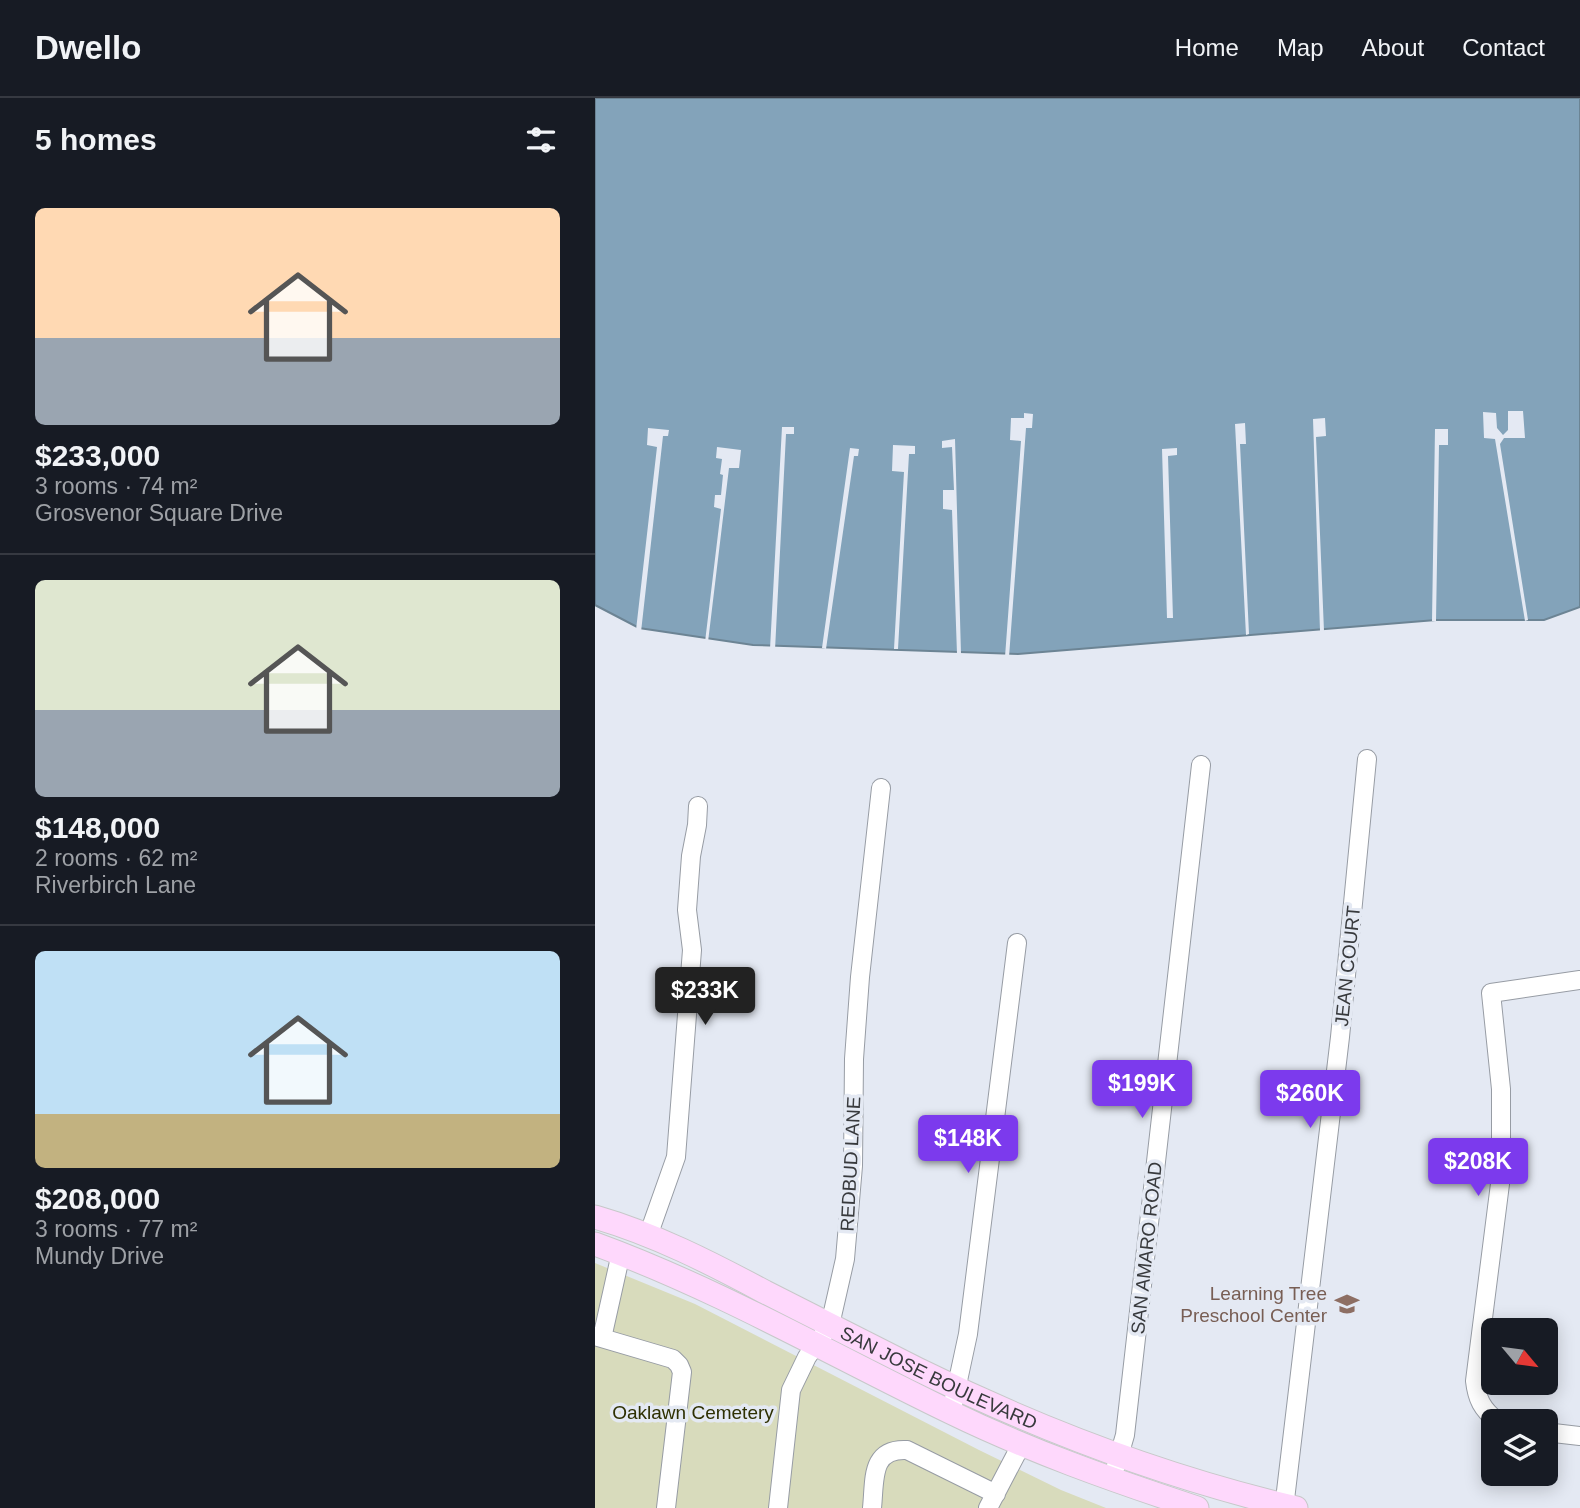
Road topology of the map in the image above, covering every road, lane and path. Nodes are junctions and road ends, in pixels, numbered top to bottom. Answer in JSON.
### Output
{"nodes":[{"id":1,"x":1367,"y":759,"type":"dead end"},
{"id":2,"x":1201,"y":765,"type":"dead end"},
{"id":3,"x":881,"y":788,"type":"dead end"},
{"id":4,"x":698,"y":806,"type":"dead end"},
{"id":5,"x":1017,"y":943,"type":"dead end"},
{"id":6,"x":1580,"y":979,"type":"edge"},
{"id":7,"x":595,"y":1217,"type":"edge"},
{"id":8,"x":648,"y":1236,"type":"junction"},
{"id":9,"x":595,"y":1244,"type":"edge"},
{"id":10,"x":621,"y":1253,"type":"junction"},
{"id":11,"x":830,"y":1325,"type":"junction"},
{"id":12,"x":599,"y":1337,"type":"edge"},
{"id":13,"x":816,"y":1346,"type":"junction"},
{"id":14,"x":957,"y":1387,"type":"junction"},
{"id":15,"x":1484,"y":1409,"type":"edge"},
{"id":16,"x":951,"y":1413,"type":"junction"},
{"id":17,"x":1558,"y":1433,"type":"edge"},
{"id":18,"x":1580,"y":1436,"type":"edge"},
{"id":19,"x":1021,"y":1445,"type":"junction"},
{"id":20,"x":1119,"y":1455,"type":"junction"},
{"id":21,"x":1113,"y":1480,"type":"junction"},
{"id":22,"x":992,"y":1501,"type":"edge"},
{"id":23,"x":1288,"y":1507,"type":"edge"},
{"id":24,"x":666,"y":1508,"type":"edge"},
{"id":25,"x":778,"y":1508,"type":"edge"},
{"id":26,"x":872,"y":1508,"type":"edge"},
{"id":27,"x":1197,"y":1508,"type":"edge"}],
"edges":[{"from":1,"to":23,"type":"street","name":"JEAN COURT"},
{"from":2,"to":20,"type":"street","name":"SAN AMARO ROAD"},
{"from":3,"to":11,"type":"street","name":"REDBUD LANE"},
{"from":4,"to":8,"type":"street"},
{"from":5,"to":14,"type":"street"},
{"from":6,"to":15,"type":"street"},
{"from":7,"to":8,"type":"main road","name":"SAN JOSE BOULEVARD"},
{"from":8,"to":11,"type":"main road","name":"SAN JOSE BOULEVARD"},
{"from":9,"to":10,"type":"main road","name":"SAN JOSE BOULEVARD"},
{"from":10,"to":12,"type":"street"},
{"from":10,"to":13,"type":"main road","name":"SAN JOSE BOULEVARD"},
{"from":11,"to":13,"type":"street","name":"REDBUD LANE"},
{"from":11,"to":14,"type":"main road","name":"SAN JOSE BOULEVARD"},
{"from":12,"to":24,"type":"street"},
{"from":13,"to":16,"type":"main road","name":"SAN JOSE BOULEVARD"},
{"from":13,"to":25,"type":"street","name":"REDBUD LANE"},
{"from":14,"to":16,"type":"street"},
{"from":14,"to":20,"type":"main road","name":"SAN JOSE BOULEVARD"},
{"from":16,"to":19,"type":"main road","name":"SAN JOSE BOULEVARD"},
{"from":17,"to":18,"type":"street"},
{"from":19,"to":21,"type":"main road","name":"SAN JOSE BOULEVARD"},
{"from":19,"to":22,"type":"street"},
{"from":20,"to":21,"type":"street","name":"SAN AMARO ROAD"},
{"from":20,"to":23,"type":"main road","name":"SAN JOSE BOULEVARD"},
{"from":21,"to":27,"type":"main road","name":"SAN JOSE BOULEVARD"},
{"from":22,"to":26,"type":"street"}]}
